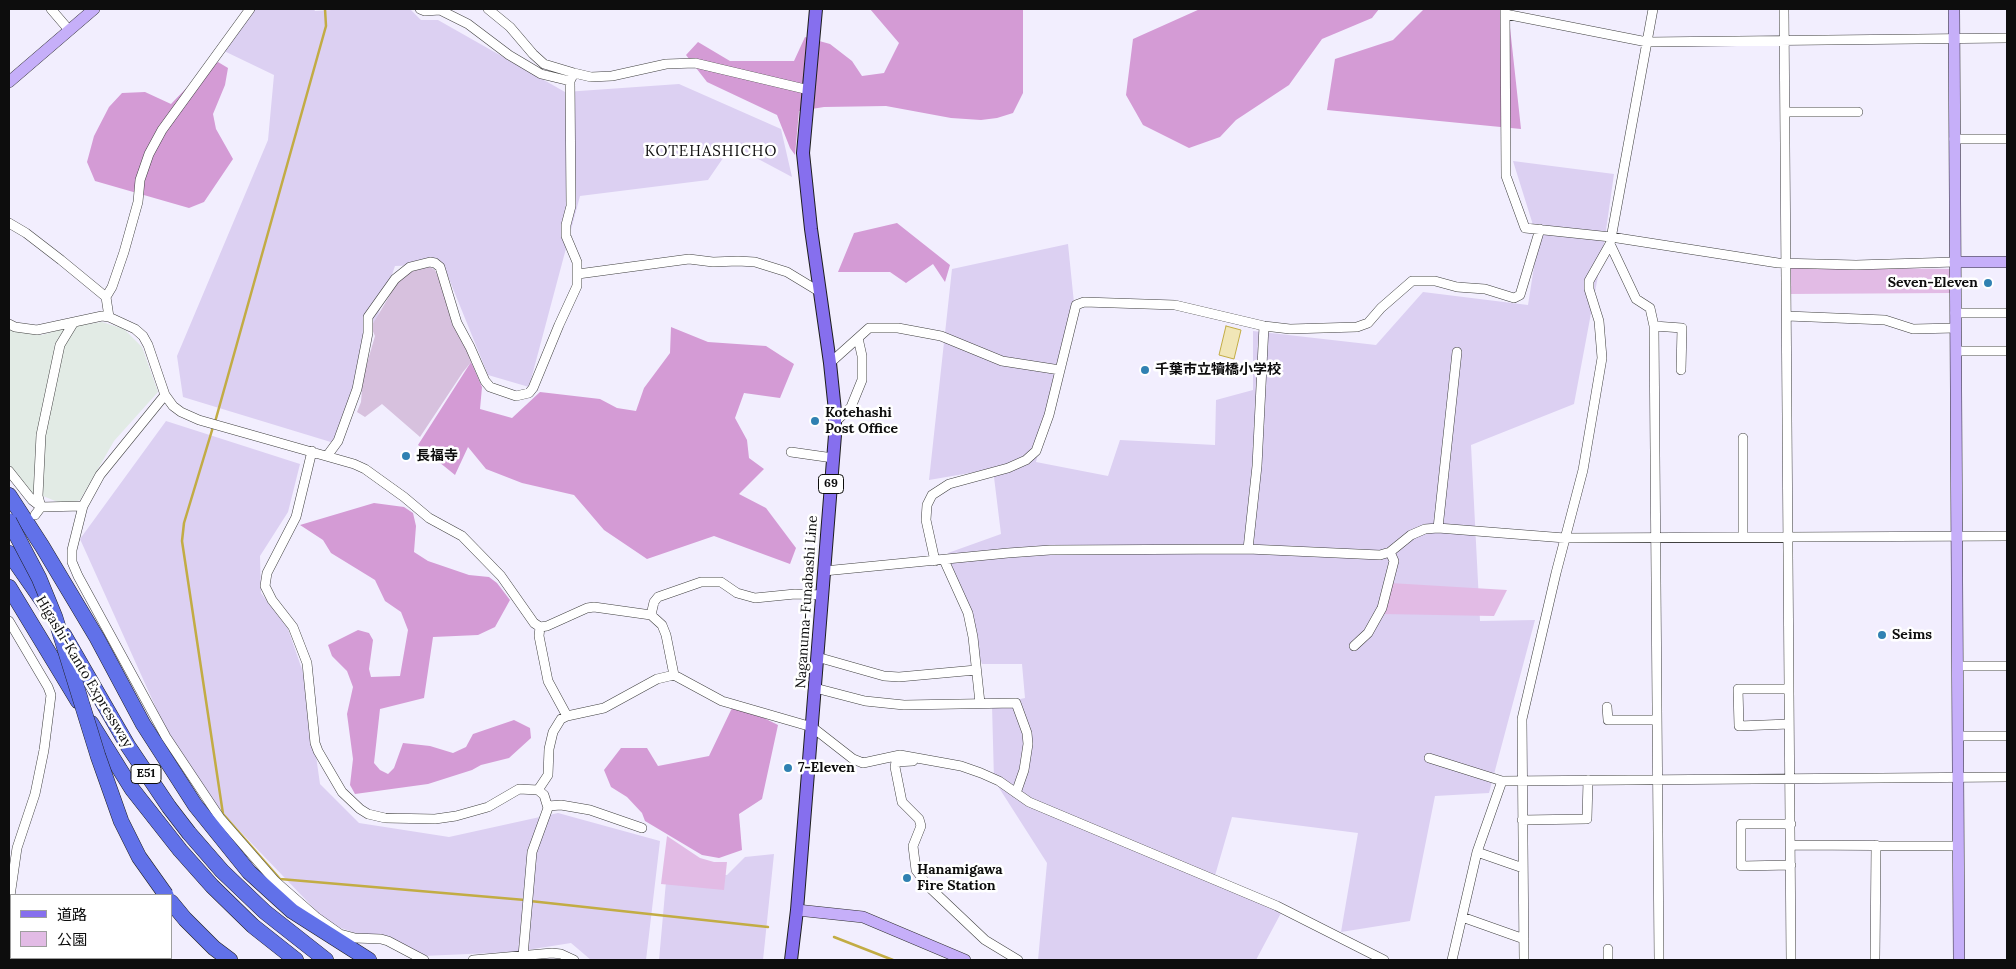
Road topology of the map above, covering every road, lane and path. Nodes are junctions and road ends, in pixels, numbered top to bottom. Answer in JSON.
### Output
{"nodes":[{"id":1,"x":51,"y":9,"type":"edge"},
{"id":2,"x":94,"y":9,"type":"edge"},
{"id":3,"x":250,"y":9,"type":"edge"},
{"id":4,"x":420,"y":9,"type":"edge"},
{"id":5,"x":488,"y":9,"type":"edge"},
{"id":6,"x":816,"y":9,"type":"edge"},
{"id":7,"x":1654,"y":9,"type":"edge"},
{"id":8,"x":1784,"y":9,"type":"edge"},
{"id":9,"x":1954,"y":9,"type":"edge"},
{"id":10,"x":1505,"y":11,"type":"edge"},
{"id":11,"x":68,"y":30,"type":"junction"},
{"id":12,"x":2007,"y":38,"type":"edge"},
{"id":13,"x":1954,"y":39,"type":"junction"},
{"id":14,"x":1784,"y":40,"type":"junction"},
{"id":15,"x":1647,"y":42,"type":"junction"},
{"id":16,"x":572,"y":78,"type":"junction"},
{"id":17,"x":9,"y":82,"type":"edge"},
{"id":18,"x":809,"y":90,"type":"junction"},
{"id":19,"x":1785,"y":112,"type":"junction"},
{"id":20,"x":1858,"y":112,"type":"dead end"},
{"id":21,"x":1954,"y":139,"type":"junction"},
{"id":22,"x":2007,"y":139,"type":"edge"},
{"id":23,"x":9,"y":223,"type":"edge"},
{"id":24,"x":1540,"y":229,"type":"junction"},
{"id":25,"x":1610,"y":240,"type":"junction"},
{"id":26,"x":1955,"y":262,"type":"junction"},
{"id":27,"x":2007,"y":262,"type":"edge"},
{"id":28,"x":1786,"y":264,"type":"junction"},
{"id":29,"x":578,"y":274,"type":"junction"},
{"id":30,"x":820,"y":292,"type":"junction"},
{"id":31,"x":106,"y":297,"type":"junction"},
{"id":32,"x":1955,"y":313,"type":"junction"},
{"id":33,"x":2007,"y":313,"type":"edge"},
{"id":34,"x":1787,"y":316,"type":"junction"},
{"id":35,"x":109,"y":318,"type":"junction"},
{"id":36,"x":74,"y":322,"type":"junction"},
{"id":37,"x":9,"y":324,"type":"edge"},
{"id":38,"x":1264,"y":326,"type":"junction"},
{"id":39,"x":1654,"y":326,"type":"junction"},
{"id":40,"x":1955,"y":328,"type":"junction"},
{"id":41,"x":858,"y":338,"type":"junction"},
{"id":42,"x":1956,"y":351,"type":"junction"},
{"id":43,"x":1458,"y":352,"type":"dead end"},
{"id":44,"x":2007,"y":352,"type":"edge"},
{"id":45,"x":830,"y":363,"type":"junction"},
{"id":46,"x":1060,"y":370,"type":"junction"},
{"id":47,"x":1681,"y":370,"type":"dead end"},
{"id":48,"x":165,"y":395,"type":"junction"},
{"id":49,"x":835,"y":422,"type":"junction"},
{"id":50,"x":1743,"y":438,"type":"dead end"},
{"id":51,"x":312,"y":452,"type":"junction"},
{"id":52,"x":791,"y":452,"type":"dead end"},
{"id":53,"x":327,"y":456,"type":"junction"},
{"id":54,"x":833,"y":458,"type":"junction"},
{"id":55,"x":9,"y":471,"type":"edge"},
{"id":56,"x":9,"y":495,"type":"edge"},
{"id":57,"x":83,"y":506,"type":"junction"},
{"id":58,"x":38,"y":511,"type":"junction"},
{"id":59,"x":9,"y":521,"type":"edge"},
{"id":60,"x":1438,"y":528,"type":"junction"},
{"id":61,"x":1957,"y":536,"type":"junction"},
{"id":62,"x":2007,"y":536,"type":"edge"},
{"id":63,"x":1655,"y":537,"type":"junction"},
{"id":64,"x":1743,"y":537,"type":"junction"},
{"id":65,"x":1788,"y":537,"type":"junction"},
{"id":66,"x":1565,"y":538,"type":"junction"},
{"id":67,"x":1248,"y":549,"type":"junction"},
{"id":68,"x":1390,"y":552,"type":"junction"},
{"id":69,"x":9,"y":553,"type":"edge"},
{"id":70,"x":940,"y":561,"type":"junction"},
{"id":71,"x":824,"y":571,"type":"junction"},
{"id":72,"x":9,"y":588,"type":"edge"},
{"id":73,"x":822,"y":595,"type":"junction"},
{"id":74,"x":651,"y":615,"type":"junction"},
{"id":75,"x":9,"y":621,"type":"edge"},
{"id":76,"x":540,"y":627,"type":"junction"},
{"id":77,"x":1354,"y":646,"type":"dead end"},
{"id":78,"x":817,"y":657,"type":"junction"},
{"id":79,"x":1957,"y":666,"type":"junction"},
{"id":80,"x":2007,"y":666,"type":"edge"},
{"id":81,"x":976,"y":670,"type":"junction"},
{"id":82,"x":674,"y":675,"type":"junction"},
{"id":83,"x":815,"y":688,"type":"junction"},
{"id":84,"x":1789,"y":689,"type":"junction"},
{"id":85,"x":980,"y":703,"type":"junction"},
{"id":86,"x":1607,"y":708,"type":"dead end"},
{"id":87,"x":567,"y":716,"type":"junction"},
{"id":88,"x":1656,"y":720,"type":"junction"},
{"id":89,"x":1790,"y":724,"type":"junction"},
{"id":90,"x":812,"y":727,"type":"junction"},
{"id":91,"x":1958,"y":736,"type":"junction"},
{"id":92,"x":2007,"y":736,"type":"edge"},
{"id":93,"x":1429,"y":758,"type":"dead end"},
{"id":94,"x":926,"y":760,"type":"junction"},
{"id":95,"x":2007,"y":777,"type":"edge"},
{"id":96,"x":1791,"y":778,"type":"junction"},
{"id":97,"x":1958,"y":778,"type":"junction"},
{"id":98,"x":1657,"y":779,"type":"junction"},
{"id":99,"x":1523,"y":780,"type":"junction"},
{"id":100,"x":1588,"y":780,"type":"junction"},
{"id":101,"x":1502,"y":781,"type":"junction"},
{"id":102,"x":538,"y":790,"type":"junction"},
{"id":103,"x":1016,"y":793,"type":"junction"},
{"id":104,"x":548,"y":806,"type":"junction"},
{"id":105,"x":1522,"y":820,"type":"junction"},
{"id":106,"x":1791,"y":824,"type":"junction"},
{"id":107,"x":642,"y":828,"type":"dead end"},
{"id":108,"x":1791,"y":845,"type":"junction"},
{"id":109,"x":1876,"y":845,"type":"junction"},
{"id":110,"x":1958,"y":846,"type":"junction"},
{"id":111,"x":1477,"y":852,"type":"junction"},
{"id":112,"x":1791,"y":865,"type":"junction"},
{"id":113,"x":1523,"y":868,"type":"junction"},
{"id":114,"x":10,"y":894,"type":"edge"},
{"id":115,"x":165,"y":894,"type":"edge"},
{"id":116,"x":172,"y":903,"type":"edge"},
{"id":117,"x":797,"y":910,"type":"junction"},
{"id":118,"x":1462,"y":917,"type":"junction"},
{"id":119,"x":1524,"y":939,"type":"junction"},
{"id":120,"x":1608,"y":949,"type":"dead end"},
{"id":121,"x":523,"y":956,"type":"junction"},
{"id":122,"x":230,"y":960,"type":"edge"},
{"id":123,"x":296,"y":960,"type":"edge"},
{"id":124,"x":326,"y":960,"type":"edge"},
{"id":125,"x":370,"y":960,"type":"edge"},
{"id":126,"x":424,"y":960,"type":"edge"},
{"id":127,"x":473,"y":960,"type":"edge"},
{"id":128,"x":574,"y":960,"type":"edge"},
{"id":129,"x":791,"y":960,"type":"edge"},
{"id":130,"x":966,"y":960,"type":"edge"},
{"id":131,"x":1018,"y":960,"type":"edge"},
{"id":132,"x":1384,"y":960,"type":"edge"},
{"id":133,"x":1452,"y":960,"type":"edge"},
{"id":134,"x":1524,"y":960,"type":"edge"},
{"id":135,"x":1608,"y":960,"type":"edge"},
{"id":136,"x":1658,"y":960,"type":"edge"},
{"id":137,"x":1791,"y":960,"type":"edge"},
{"id":138,"x":1876,"y":960,"type":"edge"},
{"id":139,"x":1959,"y":960,"type":"edge"}],
"edges":[{"from":1,"to":11,"type":"street"},
{"from":2,"to":11,"type":"street"},
{"from":3,"to":31,"type":"street"},
{"from":4,"to":16,"type":"street"},
{"from":5,"to":16,"type":"street"},
{"from":6,"to":18,"type":"main road","name":"Naganuma-Funabashi Line","number":"69"},
{"from":7,"to":15,"type":"street"},
{"from":8,"to":14,"type":"street"},
{"from":9,"to":13,"type":"street"},
{"from":10,"to":15,"type":"street"},
{"from":10,"to":24,"type":"street"},
{"from":11,"to":17,"type":"street"},
{"from":12,"to":13,"type":"street"},
{"from":13,"to":14,"type":"street"},
{"from":13,"to":21,"type":"street"},
{"from":14,"to":15,"type":"street"},
{"from":14,"to":19,"type":"street"},
{"from":15,"to":25,"type":"street"},
{"from":16,"to":18,"type":"street"},
{"from":16,"to":29,"type":"street"},
{"from":18,"to":30,"type":"main road","name":"Naganuma-Funabashi Line","number":"69"},
{"from":19,"to":20,"type":"street"},
{"from":19,"to":28,"type":"street"},
{"from":21,"to":22,"type":"street"},
{"from":21,"to":26,"type":"street"},
{"from":23,"to":31,"type":"street"},
{"from":24,"to":25,"type":"street"},
{"from":24,"to":38,"type":"street"},
{"from":25,"to":28,"type":"street"},
{"from":25,"to":39,"type":"street"},
{"from":25,"to":66,"type":"street"},
{"from":26,"to":27,"type":"street"},
{"from":26,"to":28,"type":"street"},
{"from":26,"to":32,"type":"street"},
{"from":28,"to":34,"type":"street"},
{"from":29,"to":30,"type":"street"},
{"from":29,"to":53,"type":"street"},
{"from":30,"to":45,"type":"main road","name":"Naganuma-Funabashi Line","number":"69"},
{"from":31,"to":35,"type":"street"},
{"from":32,"to":33,"type":"street"},
{"from":32,"to":40,"type":"street"},
{"from":34,"to":40,"type":"street"},
{"from":34,"to":65,"type":"street"},
{"from":35,"to":36,"type":"street"},
{"from":35,"to":48,"type":"street"},
{"from":36,"to":37,"type":"street"},
{"from":36,"to":58,"type":"street"},
{"from":38,"to":46,"type":"street"},
{"from":38,"to":67,"type":"street"},
{"from":39,"to":47,"type":"street"},
{"from":39,"to":63,"type":"street"},
{"from":40,"to":42,"type":"street"},
{"from":41,"to":45,"type":"street"},
{"from":41,"to":46,"type":"street"},
{"from":41,"to":49,"type":"street"},
{"from":42,"to":44,"type":"street"},
{"from":42,"to":61,"type":"street"},
{"from":43,"to":60,"type":"street"},
{"from":45,"to":49,"type":"main road","name":"Naganuma-Funabashi Line","number":"69"},
{"from":46,"to":70,"type":"street"},
{"from":48,"to":51,"type":"street"},
{"from":48,"to":57,"type":"street"},
{"from":49,"to":54,"type":"main road","name":"Naganuma-Funabashi Line","number":"69"},
{"from":50,"to":64,"type":"street"},
{"from":51,"to":53,"type":"street"},
{"from":51,"to":102,"type":"street"},
{"from":52,"to":54,"type":"street"},
{"from":53,"to":76,"type":"street"},
{"from":54,"to":71,"type":"main road","name":"Naganuma-Funabashi Line","number":"69"},
{"from":55,"to":58,"type":"street"},
{"from":56,"to":125,"type":"highway"},
{"from":57,"to":58,"type":"street"},
{"from":57,"to":126,"type":"street"},
{"from":59,"to":115,"type":"highway","bridge":true},
{"from":60,"to":66,"type":"street"},
{"from":60,"to":68,"type":"street"},
{"from":61,"to":62,"type":"street"},
{"from":61,"to":65,"type":"street"},
{"from":61,"to":79,"type":"street"},
{"from":63,"to":64,"type":"street"},
{"from":63,"to":66,"type":"street"},
{"from":63,"to":88,"type":"street"},
{"from":64,"to":65,"type":"street"},
{"from":65,"to":84,"type":"street"},
{"from":66,"to":99,"type":"street"},
{"from":67,"to":68,"type":"street"},
{"from":67,"to":70,"type":"street"},
{"from":68,"to":77,"type":"street"},
{"from":69,"to":124,"type":"highway","name":"Higashi-Kanto Expressway","number":"E51"},
{"from":70,"to":71,"type":"street"},
{"from":70,"to":81,"type":"street"},
{"from":71,"to":73,"type":"main road","name":"Naganuma-Funabashi Line","number":"69"},
{"from":72,"to":123,"type":"highway","name":"Higashi-Kanto Expressway","number":"E51"},
{"from":73,"to":74,"type":"street"},
{"from":73,"to":78,"type":"main road","name":"Naganuma-Funabashi Line","number":"69"},
{"from":74,"to":76,"type":"street"},
{"from":74,"to":82,"type":"street"},
{"from":75,"to":114,"type":"street"},
{"from":76,"to":87,"type":"street"},
{"from":78,"to":81,"type":"street"},
{"from":78,"to":83,"type":"main road","name":"Naganuma-Funabashi Line","number":"69"},
{"from":79,"to":80,"type":"street"},
{"from":79,"to":91,"type":"street"},
{"from":81,"to":85,"type":"street"},
{"from":82,"to":87,"type":"street"},
{"from":82,"to":90,"type":"street"},
{"from":83,"to":85,"type":"street"},
{"from":83,"to":90,"type":"main road","name":"Naganuma-Funabashi Line","number":"69"},
{"from":84,"to":89,"type":"street"},
{"from":84,"to":89,"type":"street"},
{"from":85,"to":103,"type":"street"},
{"from":86,"to":88,"type":"street"},
{"from":87,"to":102,"type":"street"},
{"from":88,"to":98,"type":"street"},
{"from":89,"to":96,"type":"street"},
{"from":90,"to":94,"type":"street"},
{"from":90,"to":117,"type":"main road","name":"Naganuma-Funabashi Line","number":"69"},
{"from":91,"to":92,"type":"street"},
{"from":91,"to":97,"type":"street"},
{"from":93,"to":101,"type":"street"},
{"from":94,"to":103,"type":"street"},
{"from":94,"to":131,"type":"street"},
{"from":95,"to":97,"type":"street"},
{"from":96,"to":97,"type":"street"},
{"from":96,"to":98,"type":"street"},
{"from":96,"to":106,"type":"street"},
{"from":97,"to":110,"type":"street"},
{"from":98,"to":100,"type":"street"},
{"from":98,"to":136,"type":"street"},
{"from":99,"to":100,"type":"street"},
{"from":99,"to":101,"type":"street"},
{"from":99,"to":105,"type":"street"},
{"from":100,"to":105,"type":"street"},
{"from":101,"to":111,"type":"street"},
{"from":102,"to":104,"type":"street"},
{"from":103,"to":132,"type":"street"},
{"from":104,"to":107,"type":"street"},
{"from":104,"to":121,"type":"street"},
{"from":105,"to":113,"type":"street"},
{"from":106,"to":108,"type":"street"},
{"from":106,"to":112,"type":"street"},
{"from":108,"to":109,"type":"street"},
{"from":108,"to":112,"type":"street"},
{"from":109,"to":110,"type":"street"},
{"from":109,"to":138,"type":"street"},
{"from":110,"to":139,"type":"street"},
{"from":111,"to":113,"type":"street"},
{"from":111,"to":118,"type":"street"},
{"from":112,"to":137,"type":"street"},
{"from":113,"to":119,"type":"street"},
{"from":116,"to":122,"type":"highway"},
{"from":117,"to":129,"type":"main road","name":"Naganuma-Funabashi Line","number":"69"},
{"from":117,"to":130,"type":"street"},
{"from":118,"to":119,"type":"street"},
{"from":118,"to":133,"type":"street"},
{"from":119,"to":134,"type":"street"},
{"from":120,"to":135,"type":"street"},
{"from":121,"to":127,"type":"street"},
{"from":121,"to":128,"type":"street"}]}
